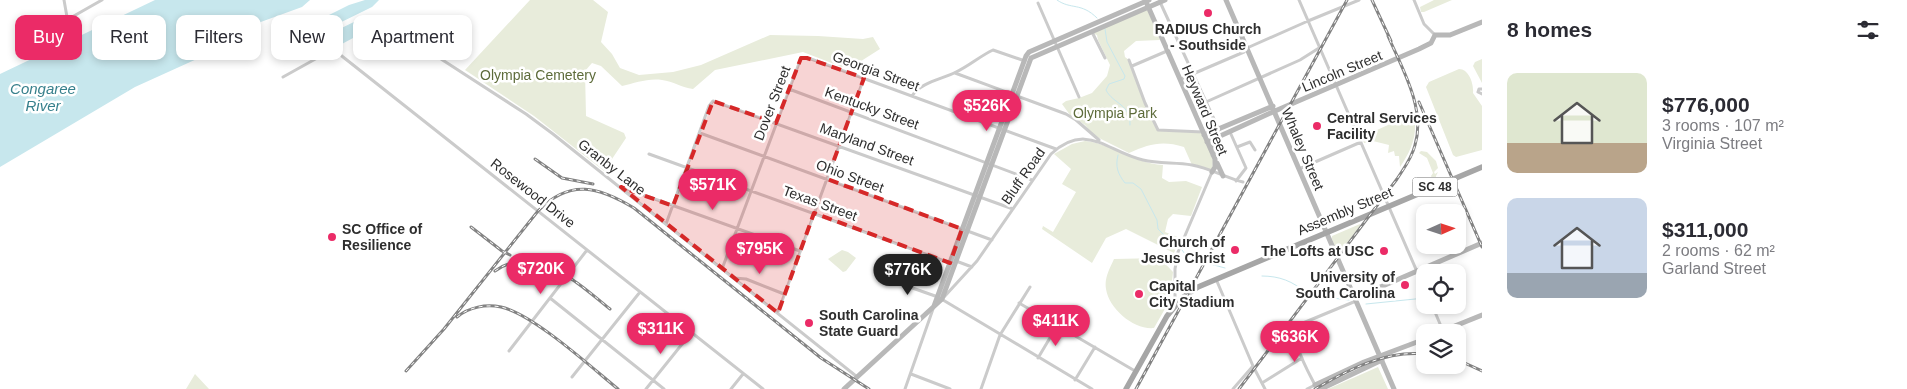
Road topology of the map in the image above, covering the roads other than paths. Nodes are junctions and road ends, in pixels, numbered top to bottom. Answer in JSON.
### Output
{"nodes":[{"id":1,"x":64,"y":0,"type":"edge"},
{"id":2,"x":102,"y":0,"type":"edge"},
{"id":3,"x":1226,"y":0,"type":"edge"},
{"id":4,"x":1299,"y":0,"type":"edge"},
{"id":5,"x":1359,"y":0,"type":"edge"},
{"id":6,"x":1414,"y":0,"type":"edge"},
{"id":7,"x":1159,"y":1,"type":"edge"},
{"id":8,"x":1038,"y":3,"type":"dead end"},
{"id":9,"x":1148,"y":3,"type":"edge"},
{"id":10,"x":67,"y":15,"type":"edge"},
{"id":11,"x":76,"y":15,"type":"edge"},
{"id":12,"x":1308,"y":20,"type":"junction"},
{"id":13,"x":1482,"y":22,"type":"edge"},
{"id":14,"x":1092,"y":31,"type":"junction"},
{"id":15,"x":1435,"y":35,"type":"junction"},
{"id":16,"x":1055,"y":44,"type":"junction"},
{"id":17,"x":1247,"y":48,"type":"junction"},
{"id":18,"x":1319,"y":48,"type":"junction"},
{"id":19,"x":1167,"y":51,"type":"junction"},
{"id":20,"x":801,"y":58,"type":"joint"},
{"id":21,"x":1105,"y":58,"type":"dead end"},
{"id":22,"x":442,"y":60,"type":"edge"},
{"id":23,"x":1129,"y":60,"type":"dead end"},
{"id":24,"x":1026,"y":61,"type":"junction"},
{"id":25,"x":1132,"y":66,"type":"junction"},
{"id":26,"x":955,"y":73,"type":"junction"},
{"id":27,"x":1192,"y":74,"type":"junction"},
{"id":28,"x":283,"y":77,"type":"dead end"},
{"id":29,"x":864,"y":78,"type":"junction"},
{"id":30,"x":1260,"y":78,"type":"junction"},
{"id":31,"x":1180,"y":80,"type":"junction"},
{"id":32,"x":1336,"y":85,"type":"junction"},
{"id":33,"x":789,"y":89,"type":"junction"},
{"id":34,"x":1482,"y":89,"type":"edge"},
{"id":35,"x":1482,"y":94,"type":"edge"},
{"id":36,"x":1014,"y":95,"type":"junction"},
{"id":37,"x":912,"y":96,"type":"junction"},
{"id":38,"x":1078,"y":97,"type":"dead end"},
{"id":39,"x":1206,"y":102,"type":"junction"},
{"id":40,"x":1274,"y":108,"type":"junction"},
{"id":41,"x":852,"y":112,"type":"junction"},
{"id":42,"x":776,"y":123,"type":"junction"},
{"id":43,"x":1002,"y":128,"type":"junction"},
{"id":44,"x":1219,"y":129,"type":"junction"},
{"id":45,"x":1230,"y":132,"type":"junction"},
{"id":46,"x":700,"y":133,"type":"junction"},
{"id":47,"x":1203,"y":134,"type":"junction"},
{"id":48,"x":1222,"y":135,"type":"junction"},
{"id":49,"x":1215,"y":138,"type":"junction"},
{"id":50,"x":1102,"y":142,"type":"junction"},
{"id":51,"x":1207,"y":142,"type":"junction"},
{"id":52,"x":1361,"y":142,"type":"junction"},
{"id":53,"x":840,"y":146,"type":"junction"},
{"id":54,"x":1237,"y":148,"type":"junction"},
{"id":55,"x":1056,"y":149,"type":"junction"},
{"id":56,"x":1255,"y":150,"type":"dead end"},
{"id":57,"x":649,"y":154,"type":"dead end"},
{"id":58,"x":764,"y":156,"type":"junction"},
{"id":59,"x":1214,"y":157,"type":"junction"},
{"id":60,"x":989,"y":163,"type":"junction"},
{"id":61,"x":1481,"y":167,"type":"edge"},
{"id":62,"x":687,"y":168,"type":"junction"},
{"id":63,"x":1299,"y":169,"type":"junction"},
{"id":64,"x":1212,"y":172,"type":"junction"},
{"id":65,"x":1223,"y":176,"type":"junction"},
{"id":66,"x":827,"y":180,"type":"junction"},
{"id":67,"x":1032,"y":180,"type":"junction"},
{"id":68,"x":1236,"y":181,"type":"junction"},
{"id":69,"x":1243,"y":182,"type":"dead end"},
{"id":70,"x":621,"y":187,"type":"junction"},
{"id":71,"x":752,"y":190,"type":"junction"},
{"id":72,"x":976,"y":197,"type":"junction"},
{"id":73,"x":673,"y":206,"type":"junction"},
{"id":74,"x":1390,"y":206,"type":"junction"},
{"id":75,"x":1012,"y":209,"type":"junction"},
{"id":76,"x":814,"y":213,"type":"junction"},
{"id":77,"x":666,"y":224,"type":"junction"},
{"id":78,"x":738,"y":229,"type":"junction"},
{"id":79,"x":964,"y":230,"type":"junction"},
{"id":80,"x":1326,"y":233,"type":"junction"},
{"id":81,"x":992,"y":240,"type":"junction"},
{"id":82,"x":1482,"y":243,"type":"edge"},
{"id":83,"x":587,"y":250,"type":"junction"},
{"id":84,"x":800,"y":251,"type":"junction"},
{"id":85,"x":954,"y":263,"type":"junction"},
{"id":86,"x":1433,"y":264,"type":"edge"},
{"id":87,"x":972,"y":266,"type":"junction"},
{"id":88,"x":722,"y":269,"type":"junction"},
{"id":89,"x":1416,"y":269,"type":"edge"},
{"id":90,"x":1416,"y":271,"type":"edge"},
{"id":91,"x":734,"y":278,"type":"junction"},
{"id":92,"x":884,"y":278,"type":"dead end"},
{"id":93,"x":1215,"y":278,"type":"junction"},
{"id":94,"x":950,"y":286,"type":"junction"},
{"id":95,"x":1030,"y":287,"type":"dead end"},
{"id":96,"x":640,"y":292,"type":"junction"},
{"id":97,"x":784,"y":294,"type":"junction"},
{"id":98,"x":550,"y":298,"type":"junction"},
{"id":99,"x":940,"y":298,"type":"junction"},
{"id":100,"x":1356,"y":300,"type":"junction"},
{"id":101,"x":1020,"y":303,"type":"junction"},
{"id":102,"x":1175,"y":304,"type":"junction"},
{"id":103,"x":933,"y":309,"type":"junction"},
{"id":104,"x":778,"y":313,"type":"junction"},
{"id":105,"x":1482,"y":315,"type":"edge"},
{"id":106,"x":1461,"y":324,"type":"edge"},
{"id":107,"x":1058,"y":326,"type":"junction"},
{"id":108,"x":691,"y":333,"type":"junction"},
{"id":109,"x":1000,"y":335,"type":"junction"},
{"id":110,"x":602,"y":339,"type":"junction"},
{"id":111,"x":1416,"y":343,"type":"edge"},
{"id":112,"x":1095,"y":347,"type":"junction"},
{"id":113,"x":509,"y":351,"type":"dead end"},
{"id":114,"x":1038,"y":358,"type":"junction"},
{"id":115,"x":1302,"y":358,"type":"junction"},
{"id":116,"x":1381,"y":358,"type":"junction"},
{"id":117,"x":1253,"y":366,"type":"junction"},
{"id":118,"x":1136,"y":371,"type":"junction"},
{"id":119,"x":743,"y":374,"type":"junction"},
{"id":120,"x":910,"y":374,"type":"junction"},
{"id":121,"x":856,"y":376,"type":"junction"},
{"id":122,"x":572,"y":377,"type":"dead end"},
{"id":123,"x":653,"y":380,"type":"junction"},
{"id":124,"x":1075,"y":380,"type":"junction"},
{"id":125,"x":1262,"y":383,"type":"junction"},
{"id":126,"x":1316,"y":387,"type":"edge"},
{"id":127,"x":1232,"y":388,"type":"edge"},
{"id":128,"x":646,"y":389,"type":"edge"},
{"id":129,"x":664,"y":389,"type":"edge"},
{"id":130,"x":731,"y":389,"type":"edge"},
{"id":131,"x":763,"y":389,"type":"edge"},
{"id":132,"x":844,"y":389,"type":"edge"},
{"id":133,"x":905,"y":389,"type":"edge"},
{"id":134,"x":950,"y":389,"type":"edge"},
{"id":135,"x":981,"y":389,"type":"edge"},
{"id":136,"x":1092,"y":389,"type":"edge"},
{"id":137,"x":1126,"y":389,"type":"edge"},
{"id":138,"x":1265,"y":389,"type":"edge"},
{"id":139,"x":1307,"y":389,"type":"edge"},
{"id":140,"x":1321,"y":389,"type":"edge"},
{"id":141,"x":1394,"y":389,"type":"edge"}],
"edges":[{"from":1,"to":10,"type":"street"},
{"from":2,"to":11,"type":"street"},
{"from":3,"to":17,"type":"street","name":"Whaley Street"},
{"from":4,"to":12,"type":"street"},
{"from":5,"to":12,"type":"street"},
{"from":6,"to":15,"type":"street"},
{"from":7,"to":9,"type":"street"},
{"from":7,"to":27,"type":"street","name":"Heyward Street"},
{"from":8,"to":16,"type":"street"},
{"from":9,"to":14,"type":"street"},
{"from":9,"to":16,"type":"street"},
{"from":9,"to":19,"type":"street","name":"Heyward Street"},
{"from":12,"to":17,"type":"street"},
{"from":12,"to":18,"type":"street"},
{"from":13,"to":15,"type":"street","name":"Lincoln Street"},
{"from":14,"to":16,"type":"street"},
{"from":14,"to":21,"type":"street"},
{"from":15,"to":32,"type":"street","name":"Lincoln Street"},
{"from":16,"to":24,"type":"street"},
{"from":16,"to":38,"type":"street"},
{"from":17,"to":27,"type":"street"},
{"from":17,"to":30,"type":"street","name":"Whaley Street"},
{"from":18,"to":30,"type":"street"},
{"from":18,"to":32,"type":"street"},
{"from":19,"to":25,"type":"street"},
{"from":19,"to":31,"type":"street","name":"Heyward Street"},
{"from":20,"to":29,"type":"street","name":"Georgia Street"},
{"from":20,"to":33,"type":"street","name":"Dover Street"},
{"from":22,"to":70,"type":"street","name":"Granby Lane"},
{"from":23,"to":25,"type":"street"},
{"from":24,"to":26,"type":"street"},
{"from":24,"to":36,"type":"street"},
{"from":25,"to":47,"type":"street"},
{"from":26,"to":36,"type":"street"},
{"from":26,"to":37,"type":"street"},
{"from":27,"to":31,"type":"street"},
{"from":27,"to":39,"type":"street","name":"Heyward Street"},
{"from":28,"to":83,"type":"street","name":"Rosewood Drive"},
{"from":29,"to":37,"type":"street","name":"Georgia Street"},
{"from":29,"to":41,"type":"street"},
{"from":30,"to":39,"type":"street"},
{"from":30,"to":40,"type":"street","name":"Whaley Street"},
{"from":31,"to":47,"type":"street","name":"Heyward Street"},
{"from":32,"to":40,"type":"street","name":"Lincoln Street"},
{"from":32,"to":52,"type":"street"},
{"from":33,"to":41,"type":"street","name":"Kentucky Street"},
{"from":33,"to":42,"type":"street","name":"Dover Street"},
{"from":34,"to":35,"type":"street"},
{"from":36,"to":43,"type":"street"},
{"from":36,"to":50,"type":"street"},
{"from":37,"to":43,"type":"street","name":"Georgia Street"},
{"from":39,"to":44,"type":"street","name":"Heyward Street"},
{"from":40,"to":44,"type":"street","name":"Lincoln Street"},
{"from":40,"to":45,"type":"street","name":"Lincoln Street"},
{"from":40,"to":63,"type":"street","name":"Whaley Street"},
{"from":41,"to":53,"type":"street"},
{"from":41,"to":60,"type":"street","name":"Kentucky Street"},
{"from":42,"to":46,"type":"street","name":"Maryland Street"},
{"from":42,"to":53,"type":"street","name":"Maryland Street"},
{"from":42,"to":58,"type":"street","name":"Dover Street"},
{"from":43,"to":55,"type":"street","name":"Georgia Street"},
{"from":43,"to":60,"type":"street"},
{"from":44,"to":47,"type":"street","name":"Lincoln Street"},
{"from":44,"to":48,"type":"street","name":"Heyward Street"},
{"from":45,"to":48,"type":"street","name":"Lincoln Street"},
{"from":45,"to":54,"type":"street"},
{"from":46,"to":58,"type":"street","name":"Ohio Street"},
{"from":46,"to":62,"type":"street"},
{"from":47,"to":51,"type":"street","name":"Heyward Street"},
{"from":48,"to":49,"type":"street","name":"Lincoln Street"},
{"from":49,"to":51,"type":"street","name":"Lincoln Street"},
{"from":49,"to":59,"type":"street"},
{"from":50,"to":55,"type":"street","name":"Bluff Road"},
{"from":50,"to":64,"type":"street","name":"Bluff Road"},
{"from":51,"to":59,"type":"street","name":"Heyward Street"},
{"from":52,"to":63,"type":"street"},
{"from":52,"to":74,"type":"street"},
{"from":53,"to":66,"type":"street"},
{"from":53,"to":72,"type":"street","name":"Maryland Street"},
{"from":54,"to":56,"type":"street"},
{"from":54,"to":68,"type":"street"},
{"from":55,"to":67,"type":"street","name":"Bluff Road"},
{"from":57,"to":62,"type":"street","name":"Texas Street"},
{"from":58,"to":66,"type":"street","name":"Ohio Street"},
{"from":58,"to":71,"type":"street","name":"Dover Street"},
{"from":59,"to":64,"type":"street","name":"Heyward Street"},
{"from":59,"to":65,"type":"street"},
{"from":60,"to":67,"type":"street","name":"Kentucky Street"},
{"from":60,"to":72,"type":"street"},
{"from":61,"to":74,"type":"main road","name":"Assembly Street","number":"SC 48"},
{"from":62,"to":71,"type":"street","name":"Texas Street"},
{"from":62,"to":73,"type":"street"},
{"from":63,"to":80,"type":"street","name":"Whaley Street"},
{"from":64,"to":65,"type":"street","name":"Bluff Road"},
{"from":64,"to":102,"type":"street"},
{"from":65,"to":68,"type":"street","name":"Bluff Road"},
{"from":66,"to":76,"type":"street"},
{"from":66,"to":79,"type":"street","name":"Ohio Street"},
{"from":67,"to":75,"type":"street","name":"Bluff Road"},
{"from":68,"to":69,"type":"street","name":"Bluff Road"},
{"from":70,"to":73,"type":"street"},
{"from":70,"to":77,"type":"street","name":"Granby Lane"},
{"from":71,"to":76,"type":"street","name":"Texas Street"},
{"from":71,"to":78,"type":"street","name":"Dover Street"},
{"from":72,"to":75,"type":"street","name":"Maryland Street"},
{"from":72,"to":79,"type":"street"},
{"from":73,"to":77,"type":"street"},
{"from":73,"to":78,"type":"street"},
{"from":74,"to":80,"type":"main road","name":"Assembly Street","number":"SC 48"},
{"from":74,"to":89,"type":"street"},
{"from":75,"to":81,"type":"street","name":"Bluff Road"},
{"from":76,"to":84,"type":"street"},
{"from":76,"to":85,"type":"street","name":"Texas Street"},
{"from":77,"to":88,"type":"street","name":"Granby Lane"},
{"from":78,"to":84,"type":"street"},
{"from":78,"to":88,"type":"street","name":"Dover Street"},
{"from":79,"to":81,"type":"street","name":"Ohio Street"},
{"from":79,"to":85,"type":"street"},
{"from":80,"to":93,"type":"main road","name":"Assembly Street","number":"SC 48"},
{"from":80,"to":100,"type":"street","name":"Whaley Street"},
{"from":81,"to":87,"type":"street","name":"Bluff Road"},
{"from":82,"to":86,"type":"street"},
{"from":83,"to":96,"type":"street","name":"Rosewood Drive"},
{"from":83,"to":98,"type":"street"},
{"from":84,"to":97,"type":"street"},
{"from":85,"to":87,"type":"street","name":"Texas Street"},
{"from":85,"to":94,"type":"street"},
{"from":85,"to":99,"type":"street"},
{"from":87,"to":94,"type":"street","name":"Bluff Road"},
{"from":88,"to":91,"type":"street","name":"Granby Lane"},
{"from":90,"to":100,"type":"street"},
{"from":91,"to":97,"type":"street"},
{"from":91,"to":104,"type":"street","name":"Granby Lane"},
{"from":92,"to":99,"type":"street"},
{"from":93,"to":102,"type":"main road","name":"Assembly Street","number":"SC 48"},
{"from":93,"to":117,"type":"street"},
{"from":94,"to":99,"type":"street"},
{"from":95,"to":101,"type":"street"},
{"from":96,"to":108,"type":"street","name":"Rosewood Drive"},
{"from":96,"to":110,"type":"street"},
{"from":97,"to":104,"type":"street"},
{"from":98,"to":110,"type":"street"},
{"from":98,"to":113,"type":"street"},
{"from":99,"to":103,"type":"street"},
{"from":99,"to":109,"type":"street"},
{"from":100,"to":115,"type":"street"},
{"from":100,"to":116,"type":"street","name":"Whaley Street"},
{"from":101,"to":107,"type":"street"},
{"from":101,"to":109,"type":"street"},
{"from":102,"to":118,"type":"main road","name":"Assembly Street","number":"SC 48"},
{"from":103,"to":120,"type":"street"},
{"from":103,"to":121,"type":"street"},
{"from":104,"to":121,"type":"street","name":"Granby Lane"},
{"from":105,"to":106,"type":"street"},
{"from":107,"to":112,"type":"street"},
{"from":107,"to":114,"type":"street"},
{"from":108,"to":119,"type":"street","name":"Rosewood Drive"},
{"from":108,"to":123,"type":"street"},
{"from":109,"to":114,"type":"street"},
{"from":109,"to":135,"type":"street"},
{"from":110,"to":122,"type":"street"},
{"from":110,"to":123,"type":"street"},
{"from":111,"to":116,"type":"street"},
{"from":112,"to":118,"type":"street"},
{"from":112,"to":124,"type":"street"},
{"from":114,"to":124,"type":"street"},
{"from":115,"to":125,"type":"street"},
{"from":115,"to":126,"type":"street"},
{"from":116,"to":126,"type":"street"},
{"from":116,"to":140,"type":"street"},
{"from":116,"to":141,"type":"street","name":"Whaley Street"},
{"from":117,"to":125,"type":"street"},
{"from":117,"to":127,"type":"street"},
{"from":118,"to":137,"type":"main road","name":"Assembly Street","number":"SC 48"},
{"from":119,"to":130,"type":"street"},
{"from":119,"to":131,"type":"street","name":"Rosewood Drive"},
{"from":120,"to":133,"type":"street"},
{"from":120,"to":134,"type":"street"},
{"from":121,"to":132,"type":"street"},
{"from":123,"to":128,"type":"street"},
{"from":123,"to":129,"type":"street"},
{"from":124,"to":136,"type":"street"},
{"from":125,"to":138,"type":"street"},
{"from":126,"to":139,"type":"street"}]}
